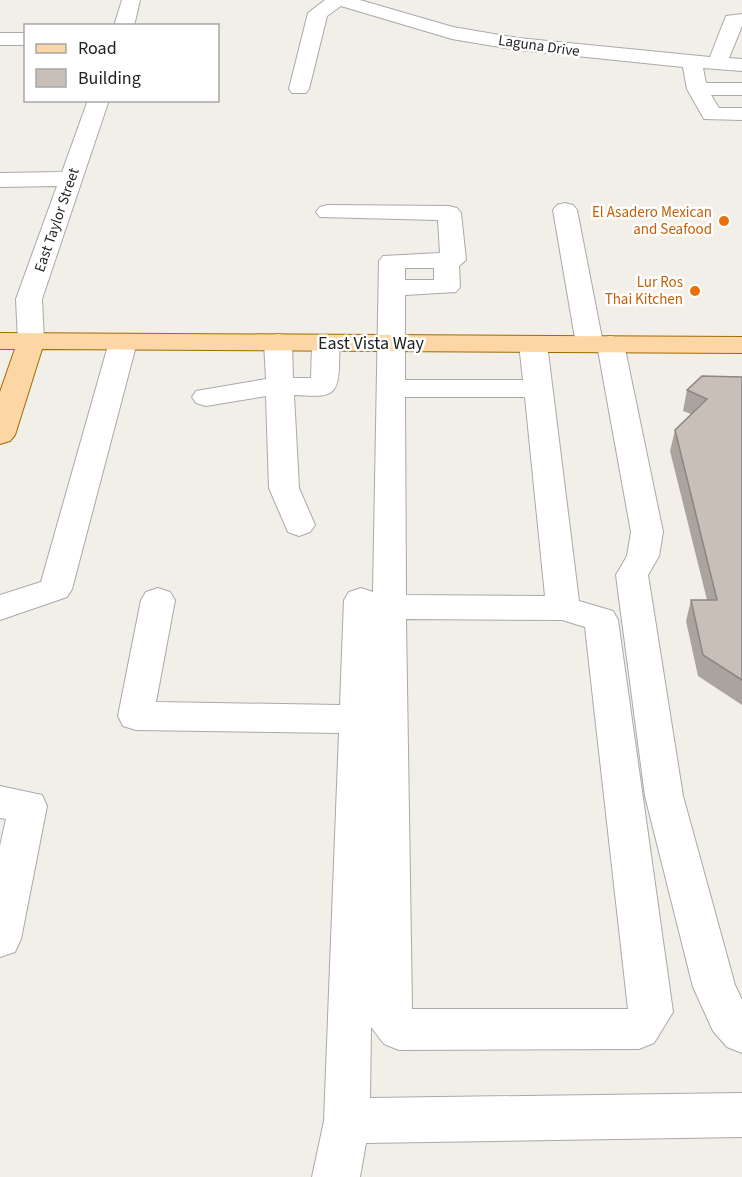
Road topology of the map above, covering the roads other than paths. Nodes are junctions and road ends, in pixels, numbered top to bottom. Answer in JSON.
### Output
{"nodes":[{"id":1,"x":130,"y":0,"type":"edge"},
{"id":2,"x":340,"y":0,"type":"edge"},
{"id":3,"x":723,"y":0,"type":"edge"},
{"id":4,"x":738,"y":20,"type":"edge"},
{"id":5,"x":124,"y":24,"type":"edge"},
{"id":6,"x":0,"y":39,"type":"edge"},
{"id":7,"x":24,"y":39,"type":"edge"},
{"id":8,"x":692,"y":63,"type":"junction"},
{"id":9,"x":717,"y":64,"type":"junction"},
{"id":10,"x":742,"y":65,"type":"edge"},
{"id":11,"x":299,"y":89,"type":"dead end"},
{"id":12,"x":697,"y":89,"type":"junction"},
{"id":13,"x":742,"y":90,"type":"edge"},
{"id":14,"x":98,"y":102,"type":"edge"},
{"id":15,"x":742,"y":114,"type":"edge"},
{"id":16,"x":71,"y":179,"type":"junction"},
{"id":17,"x":0,"y":180,"type":"edge"},
{"id":18,"x":565,"y":210,"type":"dead end"},
{"id":19,"x":328,"y":212,"type":"dead end"},
{"id":20,"x":0,"y":341,"type":"edge"},
{"id":21,"x":31,"y":341,"type":"junction"},
{"id":22,"x":123,"y":342,"type":"junction"},
{"id":23,"x":278,"y":342,"type":"junction"},
{"id":24,"x":326,"y":343,"type":"junction"},
{"id":25,"x":391,"y":343,"type":"junction"},
{"id":26,"x":533,"y":344,"type":"junction"},
{"id":27,"x":600,"y":344,"type":"junction"},
{"id":28,"x":742,"y":345,"type":"edge"},
{"id":29,"x":278,"y":386,"type":"junction"},
{"id":30,"x":391,"y":388,"type":"junction"},
{"id":31,"x":537,"y":388,"type":"junction"},
{"id":32,"x":206,"y":397,"type":"dead end"},
{"id":33,"x":0,"y":435,"type":"edge"},
{"id":34,"x":299,"y":525,"type":"dead end"},
{"id":35,"x":158,"y":600,"type":"dead end"},
{"id":36,"x":375,"y":604,"type":"junction"},
{"id":37,"x":0,"y":608,"type":"edge"},
{"id":38,"x":563,"y":608,"type":"junction"},
{"id":39,"x":358,"y":719,"type":"junction"},
{"id":40,"x":0,"y":801,"type":"edge"},
{"id":41,"x":0,"y":939,"type":"edge"},
{"id":42,"x":742,"y":1032,"type":"edge"},
{"id":43,"x":742,"y":1115,"type":"edge"},
{"id":44,"x":347,"y":1121,"type":"junction"},
{"id":45,"x":336,"y":1177,"type":"edge"}],
"edges":[{"from":1,"to":5,"type":"street"},
{"from":2,"to":8,"type":"street","name":"Laguna Drive"},
{"from":2,"to":11,"type":"street"},
{"from":3,"to":4,"type":"street"},
{"from":4,"to":9,"type":"street"},
{"from":6,"to":7,"type":"street"},
{"from":8,"to":9,"type":"street","name":"Laguna Drive"},
{"from":8,"to":12,"type":"street"},
{"from":9,"to":10,"type":"street","name":"Laguna Drive"},
{"from":12,"to":13,"type":"street"},
{"from":12,"to":15,"type":"street"},
{"from":14,"to":16,"type":"street","name":"East Taylor Street"},
{"from":16,"to":17,"type":"street"},
{"from":16,"to":21,"type":"street","name":"East Taylor Street"},
{"from":18,"to":27,"type":"street"},
{"from":19,"to":25,"type":"street"},
{"from":20,"to":21,"type":"main road","name":"East Vista Way"},
{"from":21,"to":22,"type":"main road","name":"East Vista Way"},
{"from":21,"to":33,"type":"main road"},
{"from":22,"to":23,"type":"main road","name":"East Vista Way"},
{"from":22,"to":37,"type":"street"},
{"from":23,"to":24,"type":"main road","name":"East Vista Way"},
{"from":23,"to":29,"type":"street"},
{"from":24,"to":25,"type":"main road","name":"East Vista Way"},
{"from":24,"to":29,"type":"street"},
{"from":25,"to":26,"type":"main road","name":"East Vista Way"},
{"from":25,"to":30,"type":"street"},
{"from":26,"to":27,"type":"main road","name":"East Vista Way"},
{"from":26,"to":31,"type":"street"},
{"from":27,"to":28,"type":"main road","name":"East Vista Way"},
{"from":27,"to":42,"type":"street"},
{"from":29,"to":32,"type":"street"},
{"from":29,"to":34,"type":"street"},
{"from":30,"to":31,"type":"street"},
{"from":30,"to":36,"type":"street"},
{"from":31,"to":38,"type":"street"},
{"from":35,"to":39,"type":"street"},
{"from":36,"to":38,"type":"street"},
{"from":36,"to":38,"type":"street"},
{"from":36,"to":39,"type":"street"},
{"from":39,"to":44,"type":"street"},
{"from":40,"to":41,"type":"street"},
{"from":43,"to":44,"type":"street"},
{"from":44,"to":45,"type":"street"}]}
